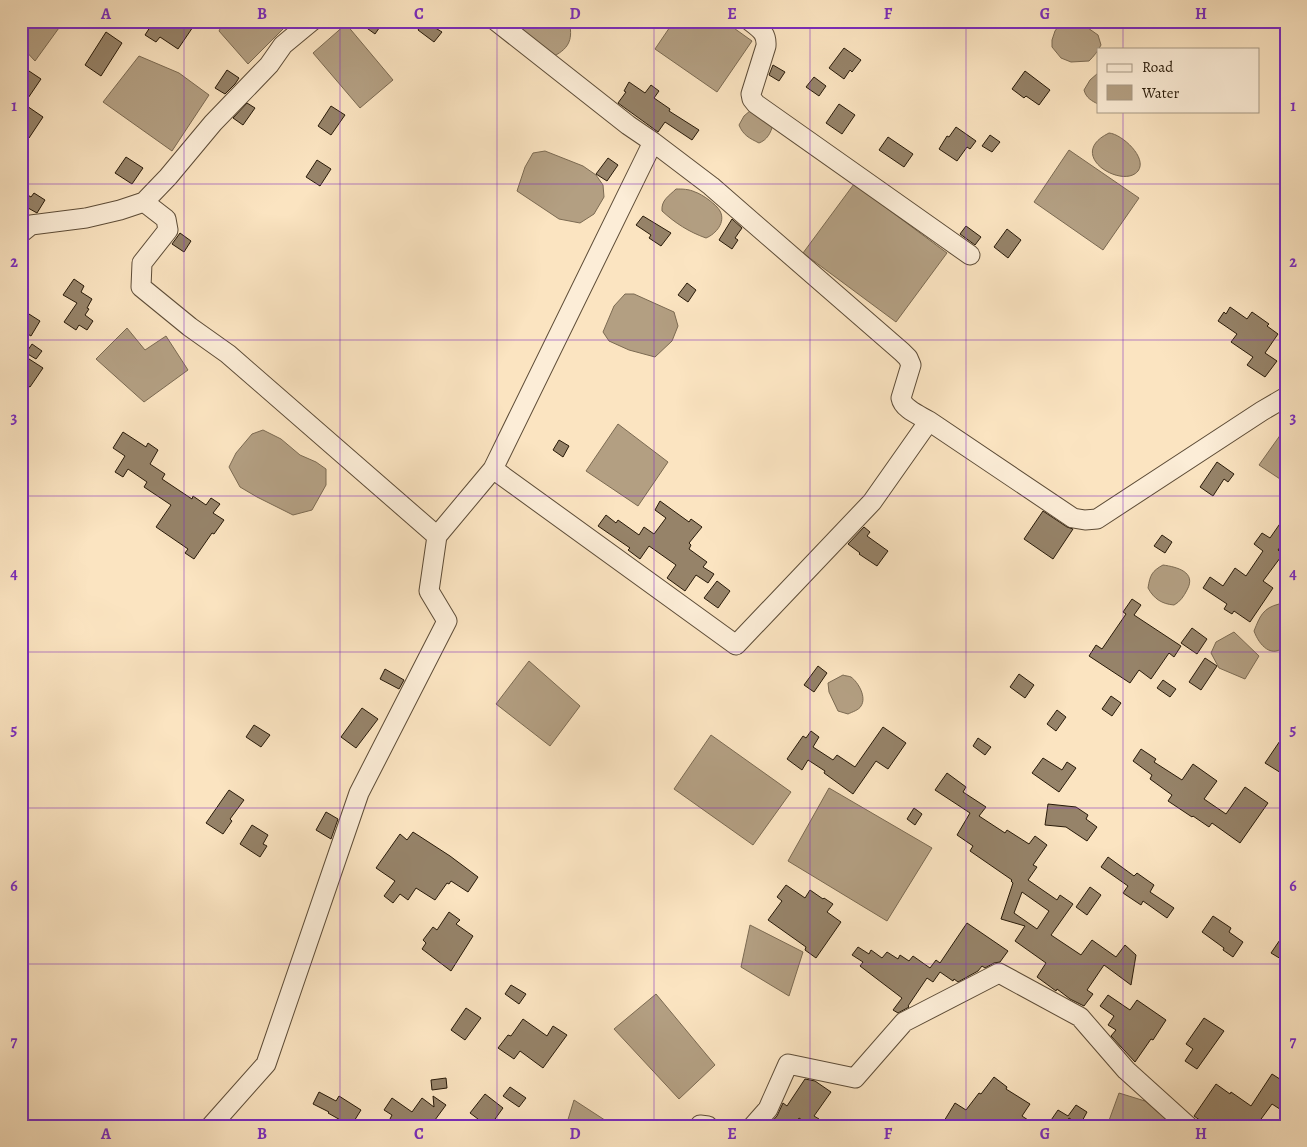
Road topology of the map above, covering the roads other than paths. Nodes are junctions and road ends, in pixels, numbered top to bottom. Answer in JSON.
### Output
{"nodes":[{"id":1,"x":312,"y":21,"type":"edge"},
{"id":2,"x":496,"y":21,"type":"edge"},
{"id":3,"x":750,"y":21,"type":"edge"},
{"id":4,"x":653,"y":142,"type":"junction"},
{"id":5,"x":144,"y":202,"type":"junction"},
{"id":6,"x":21,"y":233,"type":"edge"},
{"id":7,"x":970,"y":255,"type":"dead end"},
{"id":8,"x":1286,"y":397,"type":"edge"},
{"id":9,"x":929,"y":421,"type":"junction"},
{"id":10,"x":493,"y":469,"type":"junction"},
{"id":11,"x":437,"y":536,"type":"junction"},
{"id":12,"x":211,"y":1126,"type":"edge"},
{"id":13,"x":753,"y":1126,"type":"edge"},
{"id":14,"x":1188,"y":1126,"type":"edge"}],
"edges":[{"from":1,"to":5,"type":"street"},
{"from":2,"to":4,"type":"street"},
{"from":3,"to":7,"type":"street"},
{"from":4,"to":9,"type":"street"},
{"from":4,"to":10,"type":"street"},
{"from":5,"to":6,"type":"street"},
{"from":5,"to":11,"type":"street"},
{"from":8,"to":9,"type":"street"},
{"from":9,"to":10,"type":"street"},
{"from":10,"to":11,"type":"street"},
{"from":11,"to":12,"type":"street"},
{"from":13,"to":14,"type":"street"}]}
